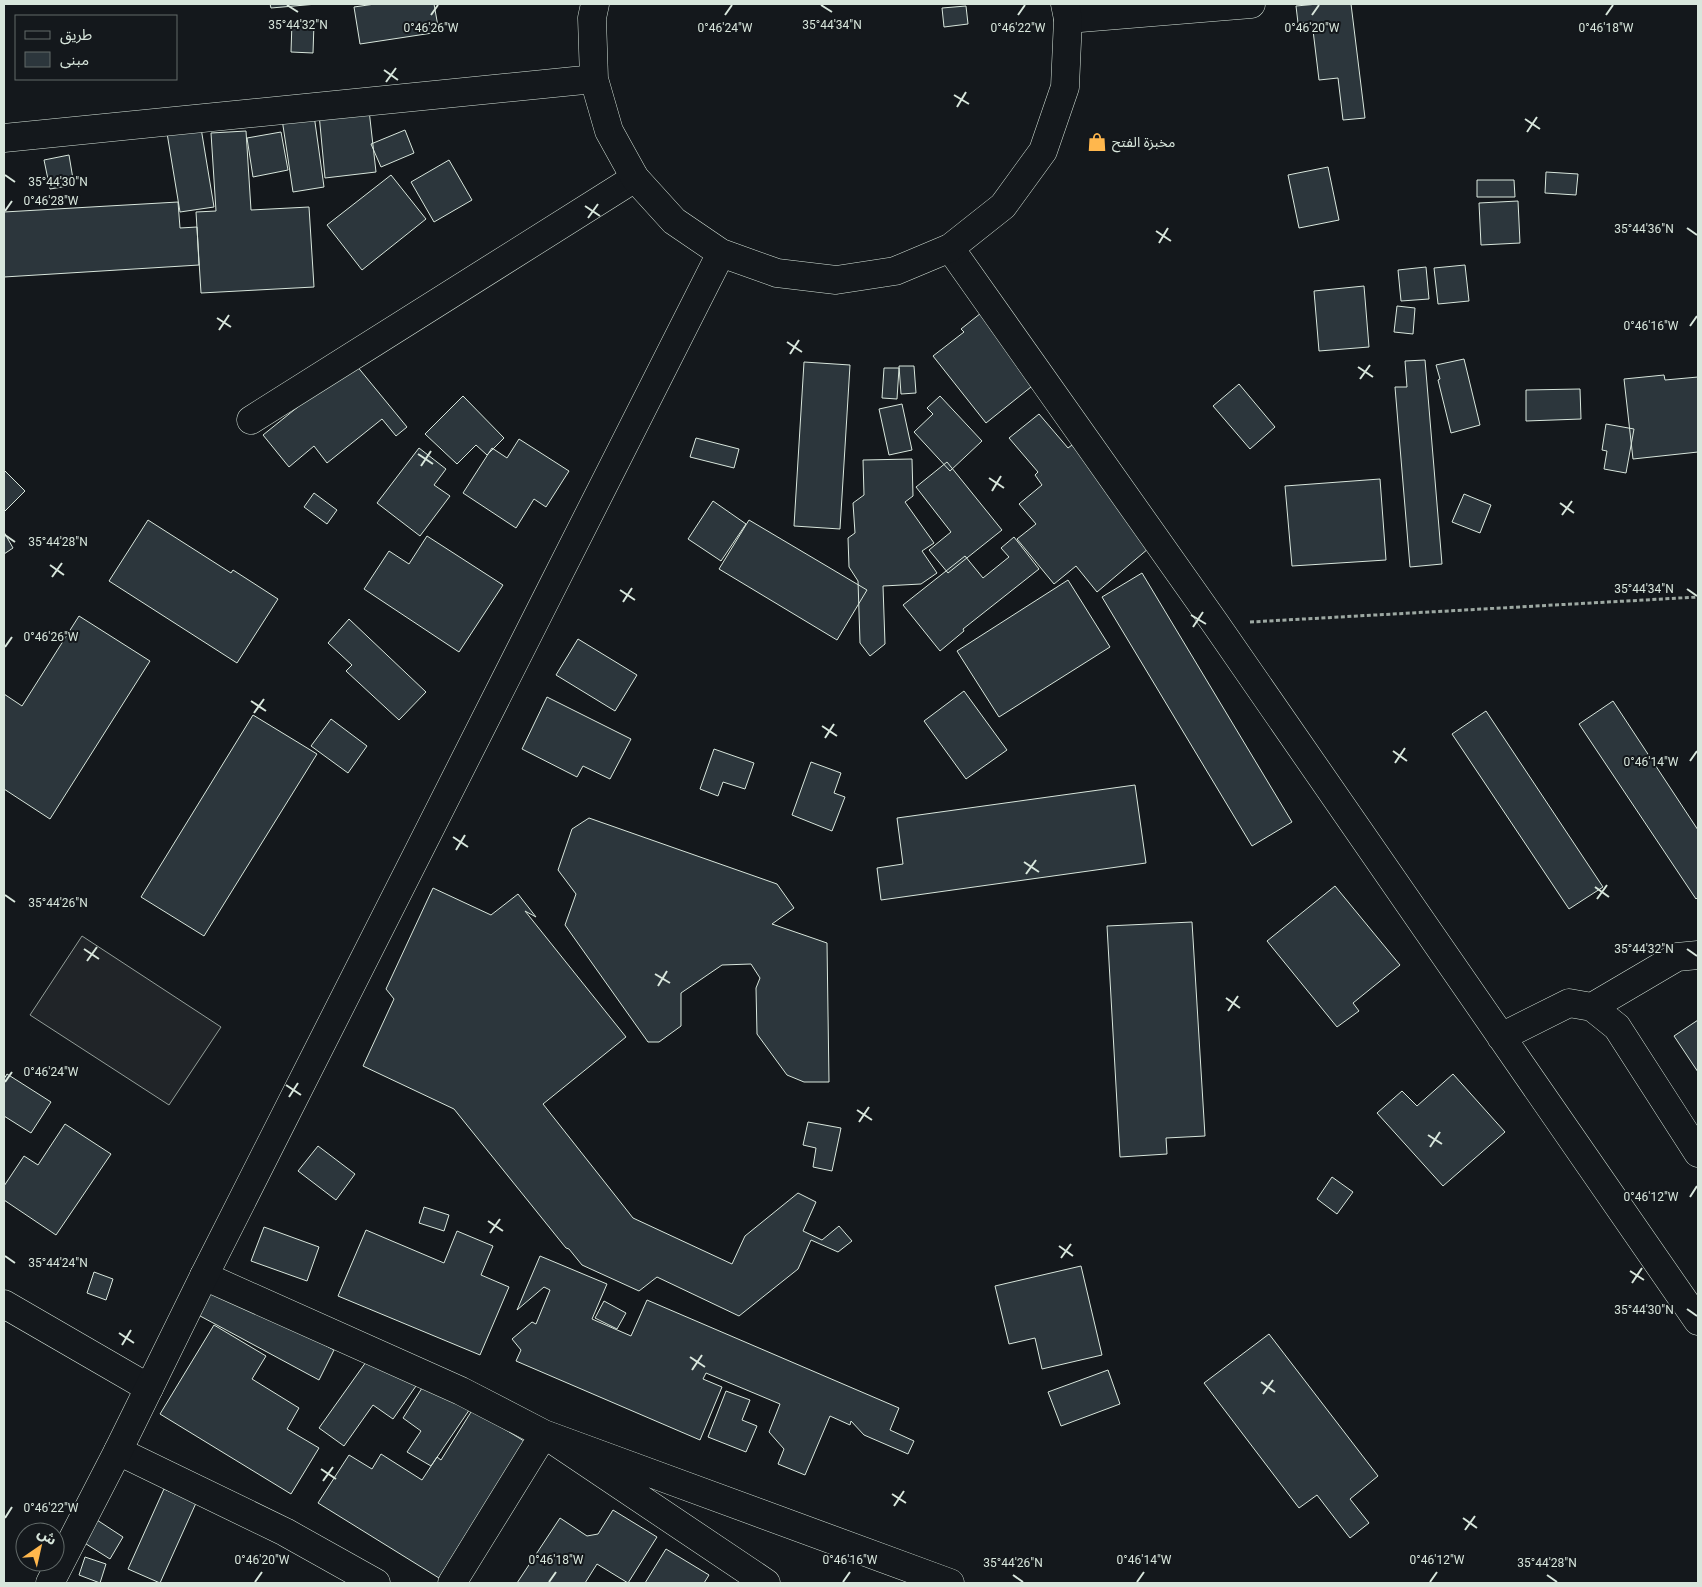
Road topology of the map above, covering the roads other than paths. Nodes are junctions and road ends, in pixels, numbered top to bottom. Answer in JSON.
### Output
{"nodes":[{"id":1,"x":595,"y":4,"type":"edge"},
{"id":2,"x":1251,"y":4,"type":"edge"},
{"id":3,"x":1067,"y":11,"type":"edge"},
{"id":4,"x":594,"y":79,"type":"junction"},
{"id":5,"x":4,"y":138,"type":"edge"},
{"id":6,"x":636,"y":178,"type":"junction"},
{"id":7,"x":950,"y":248,"type":"junction"},
{"id":8,"x":721,"y":253,"type":"junction"},
{"id":9,"x":251,"y":420,"type":"dead end"},
{"id":10,"x":1698,"y":955,"type":"edge"},
{"id":11,"x":1592,"y":1007,"type":"junction"},
{"id":12,"x":1502,"y":1038,"type":"junction"},
{"id":13,"x":1698,"y":1153,"type":"edge"},
{"id":14,"x":204,"y":1276,"type":"junction"},
{"id":15,"x":4,"y":1304,"type":"edge"},
{"id":16,"x":1698,"y":1321,"type":"edge"},
{"id":17,"x":149,"y":1388,"type":"junction"},
{"id":18,"x":544,"y":1434,"type":"junction"},
{"id":19,"x":118,"y":1451,"type":"junction"},
{"id":20,"x":50,"y":1583,"type":"edge"},
{"id":21,"x":376,"y":1583,"type":"edge"},
{"id":22,"x":452,"y":1583,"type":"edge"},
{"id":23,"x":766,"y":1583,"type":"edge"},
{"id":24,"x":950,"y":1583,"type":"edge"}],
"edges":[{"from":1,"to":4,"type":"street"},
{"from":2,"to":3,"type":"street"},
{"from":3,"to":7,"type":"street"},
{"from":4,"to":5,"type":"street"},
{"from":4,"to":6,"type":"street"},
{"from":6,"to":8,"type":"street"},
{"from":6,"to":9,"type":"street"},
{"from":7,"to":8,"type":"street"},
{"from":7,"to":12,"type":"street"},
{"from":8,"to":14,"type":"street"},
{"from":10,"to":11,"type":"street"},
{"from":11,"to":12,"type":"street"},
{"from":11,"to":13,"type":"street"},
{"from":12,"to":16,"type":"street"},
{"from":14,"to":17,"type":"street"},
{"from":14,"to":18,"type":"street"},
{"from":15,"to":17,"type":"street"},
{"from":17,"to":19,"type":"street"},
{"from":18,"to":22,"type":"street"},
{"from":18,"to":23,"type":"street"},
{"from":18,"to":24,"type":"street"},
{"from":19,"to":20,"type":"street"},
{"from":19,"to":21,"type":"street"}]}
